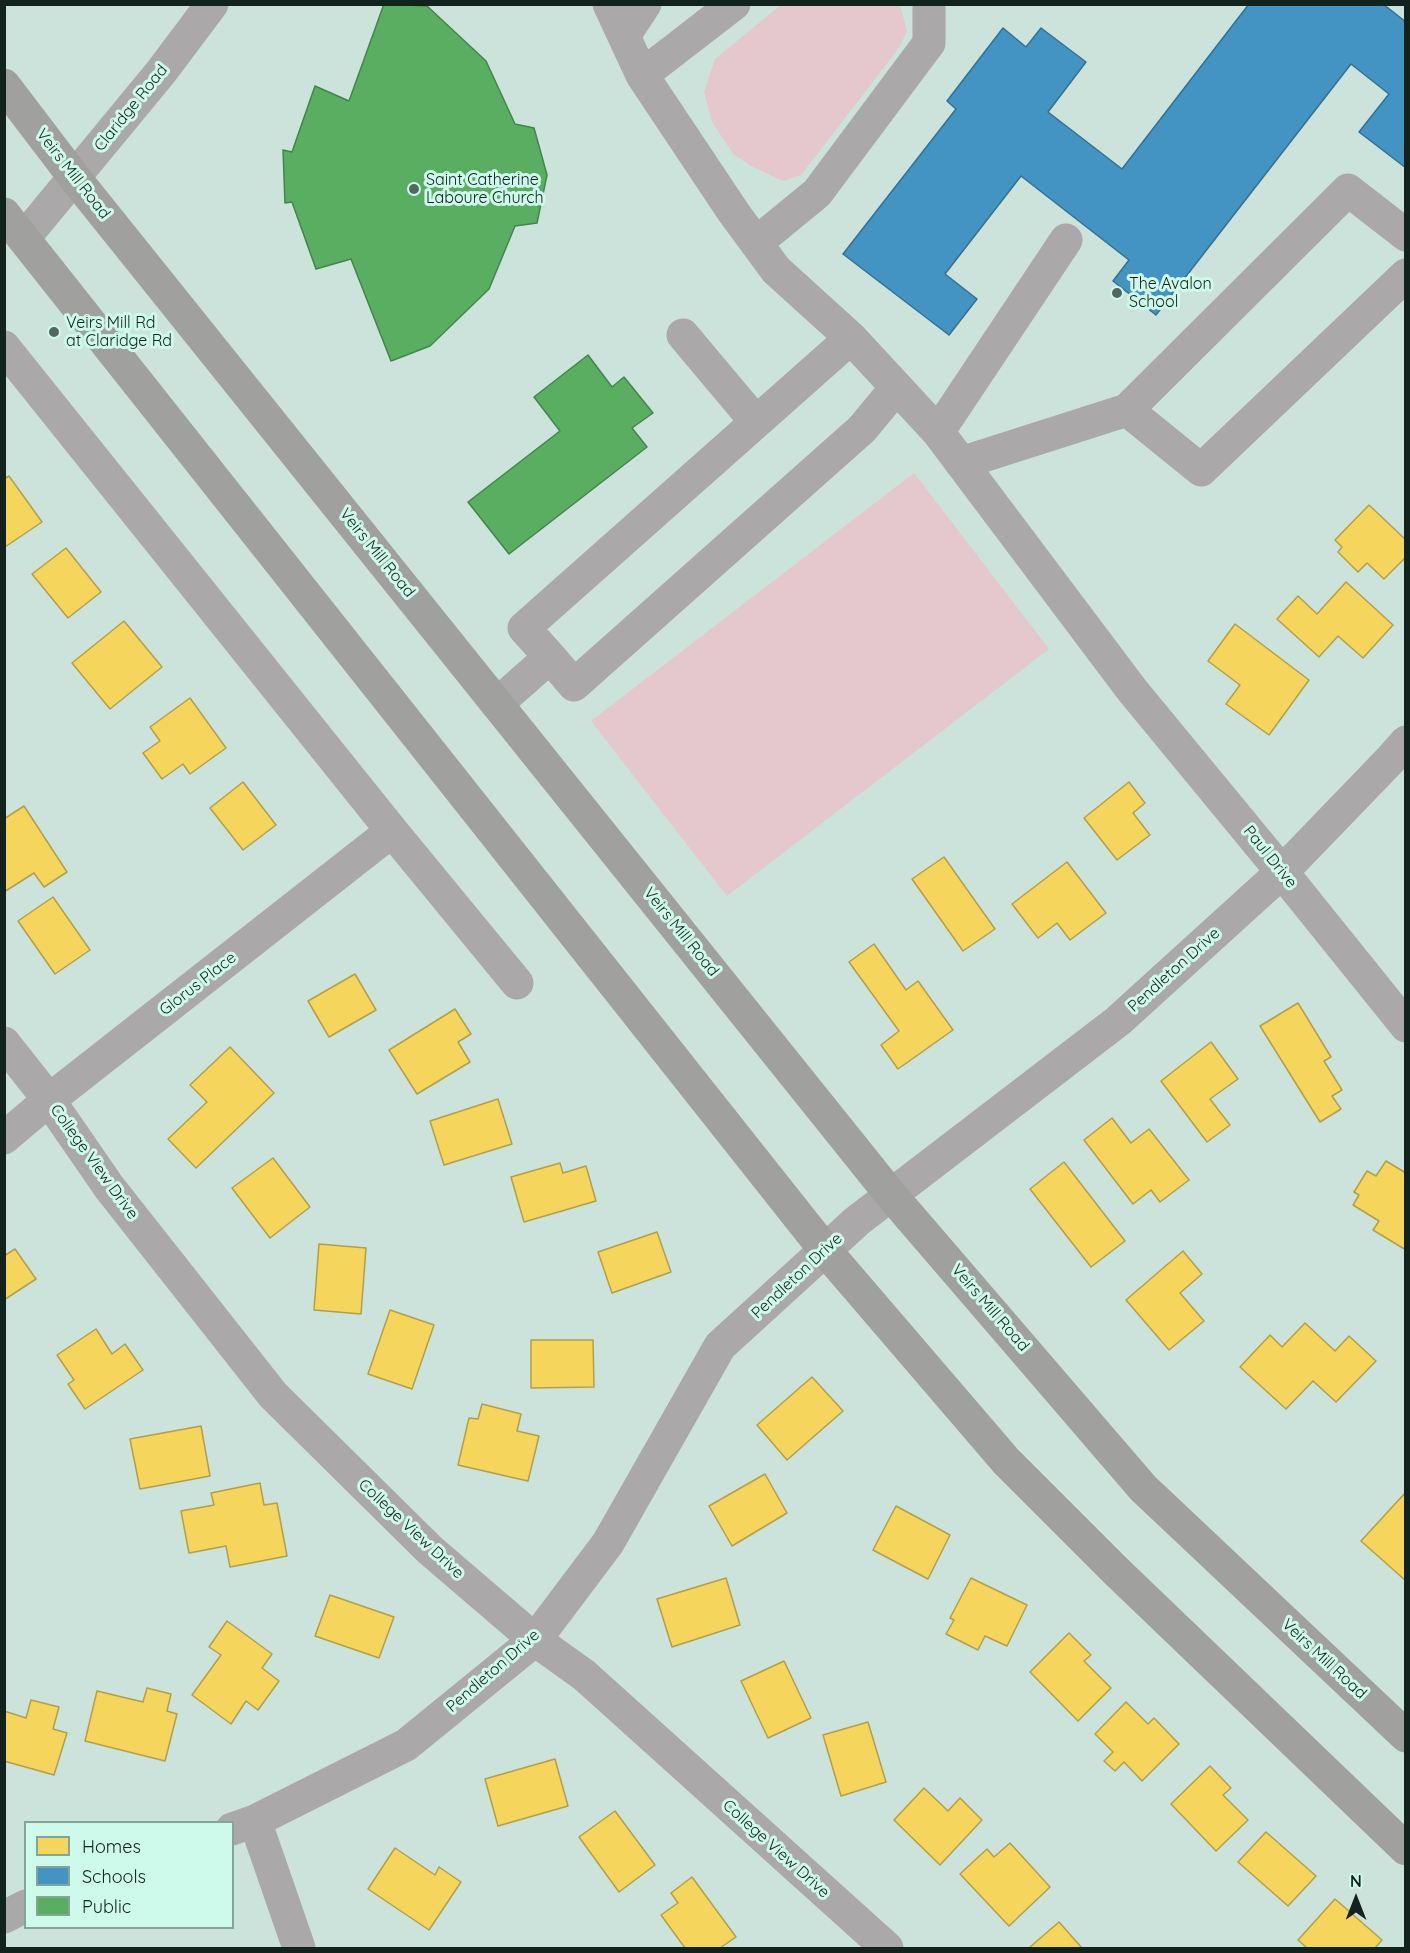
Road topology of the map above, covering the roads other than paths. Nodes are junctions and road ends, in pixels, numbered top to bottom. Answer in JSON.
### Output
{"nodes":[{"id":1,"x":213,"y":4,"type":"edge"},
{"id":2,"x":609,"y":4,"type":"edge"},
{"id":3,"x":645,"y":4,"type":"edge"},
{"id":4,"x":734,"y":4,"type":"edge"},
{"id":5,"x":929,"y":4,"type":"edge"},
{"id":6,"x":624,"y":36,"type":"junction"},
{"id":7,"x":642,"y":75,"type":"junction"},
{"id":8,"x":4,"y":85,"type":"edge"},
{"id":9,"x":75,"y":177,"type":"junction"},
{"id":10,"x":14,"y":226,"type":"edge"},
{"id":11,"x":1406,"y":235,"type":"edge"},
{"id":12,"x":1066,"y":240,"type":"dead end"},
{"id":13,"x":756,"y":243,"type":"junction"},
{"id":14,"x":1406,"y":275,"type":"edge"},
{"id":15,"x":682,"y":335,"type":"dead end"},
{"id":16,"x":851,"y":338,"type":"junction"},
{"id":17,"x":4,"y":347,"type":"edge"},
{"id":18,"x":896,"y":388,"type":"junction"},
{"id":19,"x":1127,"y":410,"type":"junction"},
{"id":20,"x":756,"y":422,"type":"junction"},
{"id":21,"x":938,"y":432,"type":"junction"},
{"id":22,"x":962,"y":464,"type":"junction"},
{"id":23,"x":550,"y":657,"type":"junction"},
{"id":24,"x":498,"y":703,"type":"junction"},
{"id":25,"x":1406,"y":742,"type":"edge"},
{"id":26,"x":392,"y":831,"type":"junction"},
{"id":27,"x":1282,"y":872,"type":"junction"},
{"id":28,"x":517,"y":983,"type":"dead end"},
{"id":29,"x":1406,"y":1026,"type":"edge"},
{"id":30,"x":4,"y":1043,"type":"edge"},
{"id":31,"x":49,"y":1100,"type":"junction"},
{"id":32,"x":4,"y":1138,"type":"edge"},
{"id":33,"x":891,"y":1195,"type":"junction"},
{"id":34,"x":825,"y":1250,"type":"junction"},
{"id":35,"x":535,"y":1640,"type":"junction"},
{"id":36,"x":1406,"y":1736,"type":"edge"},
{"id":37,"x":244,"y":1825,"type":"edge"},
{"id":38,"x":1406,"y":1849,"type":"edge"},
{"id":39,"x":24,"y":1907,"type":"edge"},
{"id":40,"x":4,"y":1917,"type":"edge"},
{"id":41,"x":299,"y":1948,"type":"edge"},
{"id":42,"x":887,"y":1948,"type":"edge"}],
"edges":[{"from":1,"to":9,"type":"street","name":"Claridge Road"},
{"from":2,"to":6,"type":"street","name":"Paul Drive"},
{"from":3,"to":6,"type":"street"},
{"from":4,"to":7,"type":"street"},
{"from":5,"to":13,"type":"street"},
{"from":6,"to":7,"type":"street","name":"Paul Drive"},
{"from":7,"to":13,"type":"street","name":"Paul Drive"},
{"from":8,"to":9,"type":"main road","name":"Veirs Mill Road"},
{"from":9,"to":10,"type":"street","name":"Claridge Road"},
{"from":9,"to":24,"type":"main road","name":"Veirs Mill Road"},
{"from":10,"to":34,"type":"main road"},
{"from":11,"to":19,"type":"street"},
{"from":12,"to":21,"type":"street"},
{"from":13,"to":16,"type":"street","name":"Paul Drive"},
{"from":14,"to":19,"type":"street"},
{"from":15,"to":20,"type":"street"},
{"from":16,"to":18,"type":"street","name":"Paul Drive"},
{"from":16,"to":20,"type":"street"},
{"from":17,"to":26,"type":"street"},
{"from":18,"to":21,"type":"street","name":"Paul Drive"},
{"from":18,"to":23,"type":"street"},
{"from":19,"to":22,"type":"street"},
{"from":20,"to":23,"type":"street"},
{"from":21,"to":22,"type":"street","name":"Paul Drive"},
{"from":22,"to":27,"type":"street","name":"Paul Drive"},
{"from":23,"to":24,"type":"street"},
{"from":24,"to":33,"type":"main road","name":"Veirs Mill Road"},
{"from":25,"to":27,"type":"street","name":"Pendleton Drive"},
{"from":26,"to":28,"type":"street"},
{"from":26,"to":31,"type":"street","name":"Glorus Place"},
{"from":27,"to":29,"type":"street","name":"Paul Drive"},
{"from":27,"to":33,"type":"street","name":"Pendleton Drive"},
{"from":30,"to":31,"type":"street","name":"College View Drive"},
{"from":31,"to":32,"type":"street","name":"Glorus Place"},
{"from":31,"to":35,"type":"street","name":"College View Drive"},
{"from":33,"to":34,"type":"street","name":"Pendleton Drive"},
{"from":33,"to":36,"type":"main road","name":"Veirs Mill Road"},
{"from":34,"to":35,"type":"street","name":"Pendleton Drive"},
{"from":34,"to":38,"type":"main road"},
{"from":35,"to":37,"type":"street","name":"Pendleton Drive"},
{"from":35,"to":42,"type":"street","name":"College View Drive"},
{"from":37,"to":41,"type":"street"},
{"from":39,"to":40,"type":"street"}]}
